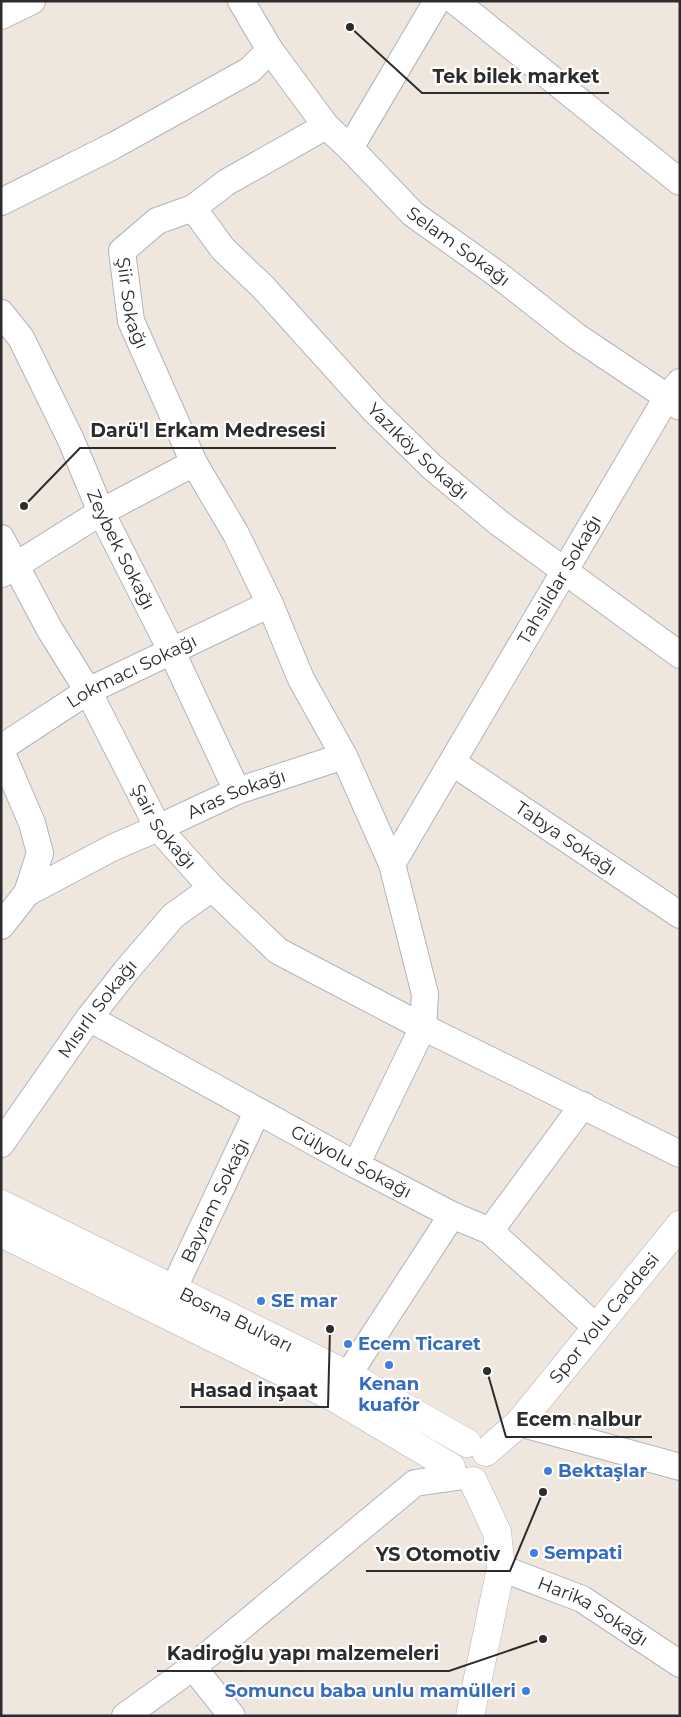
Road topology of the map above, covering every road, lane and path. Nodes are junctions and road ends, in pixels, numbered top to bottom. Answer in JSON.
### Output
{"nodes":[{"id":1,"x":32,"y":1,"type":"edge"},
{"id":2,"x":240,"y":1,"type":"edge"},
{"id":3,"x":437,"y":1,"type":"edge"},
{"id":4,"x":455,"y":1,"type":"edge"},
{"id":5,"x":1,"y":16,"type":"edge"},
{"id":6,"x":270,"y":50,"type":"junction"},
{"id":7,"x":326,"y":126,"type":"junction"},
{"id":8,"x":350,"y":148,"type":"junction"},
{"id":9,"x":680,"y":182,"type":"edge"},
{"id":10,"x":1,"y":202,"type":"edge"},
{"id":11,"x":193,"y":208,"type":"junction"},
{"id":12,"x":1,"y":312,"type":"edge"},
{"id":13,"x":676,"y":396,"type":"edge"},
{"id":14,"x":194,"y":463,"type":"junction"},
{"id":15,"x":102,"y":512,"type":"junction"},
{"id":16,"x":1,"y":538,"type":"edge"},
{"id":17,"x":9,"y":570,"type":"edge"},
{"id":18,"x":564,"y":570,"type":"junction"},
{"id":19,"x":270,"y":604,"type":"junction"},
{"id":20,"x":172,"y":652,"type":"junction"},
{"id":21,"x":680,"y":655,"type":"edge"},
{"id":22,"x":88,"y":691,"type":"junction"},
{"id":23,"x":1,"y":750,"type":"edge"},
{"id":24,"x":344,"y":756,"type":"junction"},
{"id":25,"x":453,"y":763,"type":"junction"},
{"id":26,"x":236,"y":791,"type":"junction"},
{"id":27,"x":158,"y":828,"type":"junction"},
{"id":28,"x":392,"y":864,"type":"junction"},
{"id":29,"x":212,"y":888,"type":"junction"},
{"id":30,"x":26,"y":893,"type":"junction"},
{"id":31,"x":680,"y":915,"type":"edge"},
{"id":32,"x":1,"y":926,"type":"edge"},
{"id":33,"x":89,"y":1018,"type":"junction"},
{"id":34,"x":423,"y":1027,"type":"junction"},
{"id":35,"x":584,"y":1106,"type":"junction"},
{"id":36,"x":257,"y":1112,"type":"junction"},
{"id":37,"x":1,"y":1144,"type":"edge"},
{"id":38,"x":680,"y":1154,"type":"edge"},
{"id":39,"x":356,"y":1165,"type":"junction"},
{"id":40,"x":1,"y":1204,"type":"edge"},
{"id":41,"x":452,"y":1215,"type":"junction"},
{"id":42,"x":678,"y":1230,"type":"edge"},
{"id":43,"x":490,"y":1231,"type":"junction"},
{"id":44,"x":1,"y":1233,"type":"edge"},
{"id":45,"x":173,"y":1290,"type":"junction"},
{"id":46,"x":596,"y":1327,"type":"junction"},
{"id":47,"x":348,"y":1375,"type":"junction"},
{"id":48,"x":519,"y":1424,"type":"junction"},
{"id":49,"x":476,"y":1448,"type":"junction"},
{"id":50,"x":680,"y":1467,"type":"edge"},
{"id":51,"x":460,"y":1475,"type":"junction"},
{"id":52,"x":501,"y":1568,"type":"junction"},
{"id":53,"x":680,"y":1664,"type":"edge"},
{"id":54,"x":193,"y":1667,"type":"junction"},
{"id":55,"x":125,"y":1716,"type":"edge"},
{"id":56,"x":232,"y":1716,"type":"edge"},
{"id":57,"x":470,"y":1716,"type":"edge"}],
"edges":[{"from":1,"to":5,"type":"street"},
{"from":2,"to":6,"type":"street","name":"Selam Sokağı"},
{"from":3,"to":8,"type":"street"},
{"from":4,"to":9,"type":"street"},
{"from":6,"to":7,"type":"street","name":"Selam Sokağı"},
{"from":6,"to":10,"type":"street"},
{"from":7,"to":8,"type":"street","name":"Selam Sokağı"},
{"from":7,"to":11,"type":"street","name":"Şiir Sokağı"},
{"from":8,"to":13,"type":"street","name":"Selam Sokağı"},
{"from":11,"to":14,"type":"street","name":"Şiir Sokağı"},
{"from":11,"to":18,"type":"street","name":"Yazıköy Sokağı"},
{"from":12,"to":15,"type":"street","name":"Zeybek Sokağı"},
{"from":13,"to":18,"type":"street","name":"Tahsildar Sokağı"},
{"from":14,"to":15,"type":"street"},
{"from":14,"to":19,"type":"street"},
{"from":15,"to":17,"type":"street"},
{"from":15,"to":20,"type":"street","name":"Zeybek Sokağı"},
{"from":16,"to":17,"type":"street","name":"Şair Sokağı"},
{"from":17,"to":22,"type":"street","name":"Şair Sokağı"},
{"from":18,"to":21,"type":"street","name":"Yazıköy Sokağı"},
{"from":18,"to":25,"type":"street","name":"Tahsildar Sokağı"},
{"from":19,"to":20,"type":"street","name":"Lokmacı Sokağı"},
{"from":19,"to":24,"type":"street"},
{"from":20,"to":22,"type":"street","name":"Lokmacı Sokağı"},
{"from":20,"to":26,"type":"street","name":"Zeybek Sokağı"},
{"from":22,"to":23,"type":"street","name":"Lokmacı Sokağı"},
{"from":22,"to":27,"type":"street","name":"Şair Sokağı"},
{"from":23,"to":30,"type":"street"},
{"from":24,"to":26,"type":"street","name":"Aras Sokağı"},
{"from":24,"to":28,"type":"street"},
{"from":25,"to":28,"type":"street","name":"Tahsildar Sokağı"},
{"from":25,"to":31,"type":"street","name":"Tabya Sokağı"},
{"from":26,"to":27,"type":"street","name":"Aras Sokağı"},
{"from":27,"to":29,"type":"street","name":"Şair Sokağı"},
{"from":27,"to":30,"type":"street","name":"Aras Sokağı"},
{"from":28,"to":34,"type":"street"},
{"from":29,"to":33,"type":"street","name":"Mısırlı Sokağı"},
{"from":29,"to":34,"type":"street","name":"Şair Sokağı"},
{"from":30,"to":32,"type":"street"},
{"from":33,"to":36,"type":"street","name":"Gülyolu Sokağı"},
{"from":33,"to":37,"type":"street","name":"Mısırlı Sokağı"},
{"from":34,"to":35,"type":"street","name":"Şair Sokağı"},
{"from":34,"to":39,"type":"street"},
{"from":35,"to":38,"type":"street","name":"Şair Sokağı"},
{"from":35,"to":43,"type":"street"},
{"from":36,"to":39,"type":"street","name":"Gülyolu Sokağı"},
{"from":36,"to":45,"type":"street","name":"Bayram Sokağı"},
{"from":39,"to":41,"type":"street","name":"Gülyolu Sokağı"},
{"from":40,"to":45,"type":"main road","name":"Bosna Bulvarı"},
{"from":41,"to":43,"type":"street","name":"Gülyolu Sokağı"},
{"from":41,"to":47,"type":"street"},
{"from":42,"to":46,"type":"main road","name":"Spor Yolu Caddesi"},
{"from":43,"to":46,"type":"street","name":"Gülyolu Sokağı"},
{"from":44,"to":51,"type":"main road","name":"Bosna Bulvarı"},
{"from":45,"to":47,"type":"main road","name":"Bosna Bulvarı"},
{"from":46,"to":48,"type":"main road","name":"Spor Yolu Caddesi"},
{"from":47,"to":49,"type":"main road","name":"Bosna Bulvarı"},
{"from":48,"to":49,"type":"main road","name":"Spor Yolu Caddesi"},
{"from":48,"to":50,"type":"street"},
{"from":49,"to":51,"type":"main road"},
{"from":51,"to":52,"type":"main road"},
{"from":51,"to":54,"type":"street"},
{"from":52,"to":53,"type":"street","name":"Harika Sokağı"},
{"from":52,"to":57,"type":"main road"},
{"from":54,"to":55,"type":"street"},
{"from":54,"to":56,"type":"street"}]}
